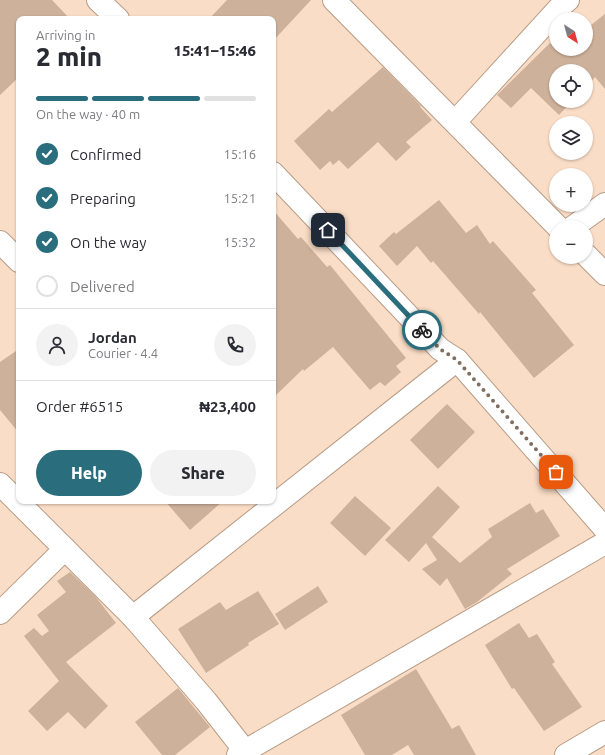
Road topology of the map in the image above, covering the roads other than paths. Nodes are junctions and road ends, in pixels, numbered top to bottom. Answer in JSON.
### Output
{"nodes":[{"id":1,"x":98,"y":0,"type":"edge"},
{"id":2,"x":334,"y":0,"type":"edge"},
{"id":3,"x":568,"y":0,"type":"edge"},
{"id":4,"x":115,"y":16,"type":"edge"},
{"id":5,"x":455,"y":122,"type":"junction"},
{"id":6,"x":276,"y":176,"type":"edge"},
{"id":7,"x":605,"y":204,"type":"edge"},
{"id":8,"x":551,"y":220,"type":"edge"},
{"id":9,"x":583,"y":220,"type":"edge"},
{"id":10,"x":0,"y":242,"type":"edge"},
{"id":11,"x":16,"y":258,"type":"edge"},
{"id":12,"x":593,"y":262,"type":"edge"},
{"id":13,"x":605,"y":274,"type":"edge"},
{"id":14,"x":457,"y":360,"type":"junction"},
{"id":15,"x":0,"y":484,"type":"edge"},
{"id":16,"x":276,"y":497,"type":"edge"},
{"id":17,"x":16,"y":500,"type":"edge"},
{"id":18,"x":20,"y":504,"type":"edge"},
{"id":19,"x":265,"y":505,"type":"edge"},
{"id":20,"x":605,"y":529,"type":"edge"},
{"id":21,"x":605,"y":543,"type":"edge"},
{"id":22,"x":64,"y":549,"type":"junction"},
{"id":23,"x":0,"y":614,"type":"edge"},
{"id":24,"x":134,"y":617,"type":"junction"},
{"id":25,"x":605,"y":732,"type":"edge"},
{"id":26,"x":242,"y":753,"type":"edge"},
{"id":27,"x":566,"y":755,"type":"edge"}],
"edges":[{"from":1,"to":4,"type":"street"},
{"from":2,"to":5,"type":"street"},
{"from":3,"to":5,"type":"street"},
{"from":5,"to":8,"type":"street"},
{"from":6,"to":14,"type":"street"},
{"from":7,"to":9,"type":"street"},
{"from":10,"to":11,"type":"street"},
{"from":12,"to":13,"type":"street"},
{"from":14,"to":16,"type":"street"},
{"from":14,"to":20,"type":"street"},
{"from":15,"to":17,"type":"street"},
{"from":18,"to":22,"type":"street"},
{"from":19,"to":24,"type":"street"},
{"from":21,"to":26,"type":"street"},
{"from":22,"to":23,"type":"street"},
{"from":22,"to":24,"type":"street"},
{"from":24,"to":26,"type":"street"},
{"from":25,"to":27,"type":"street"}]}
